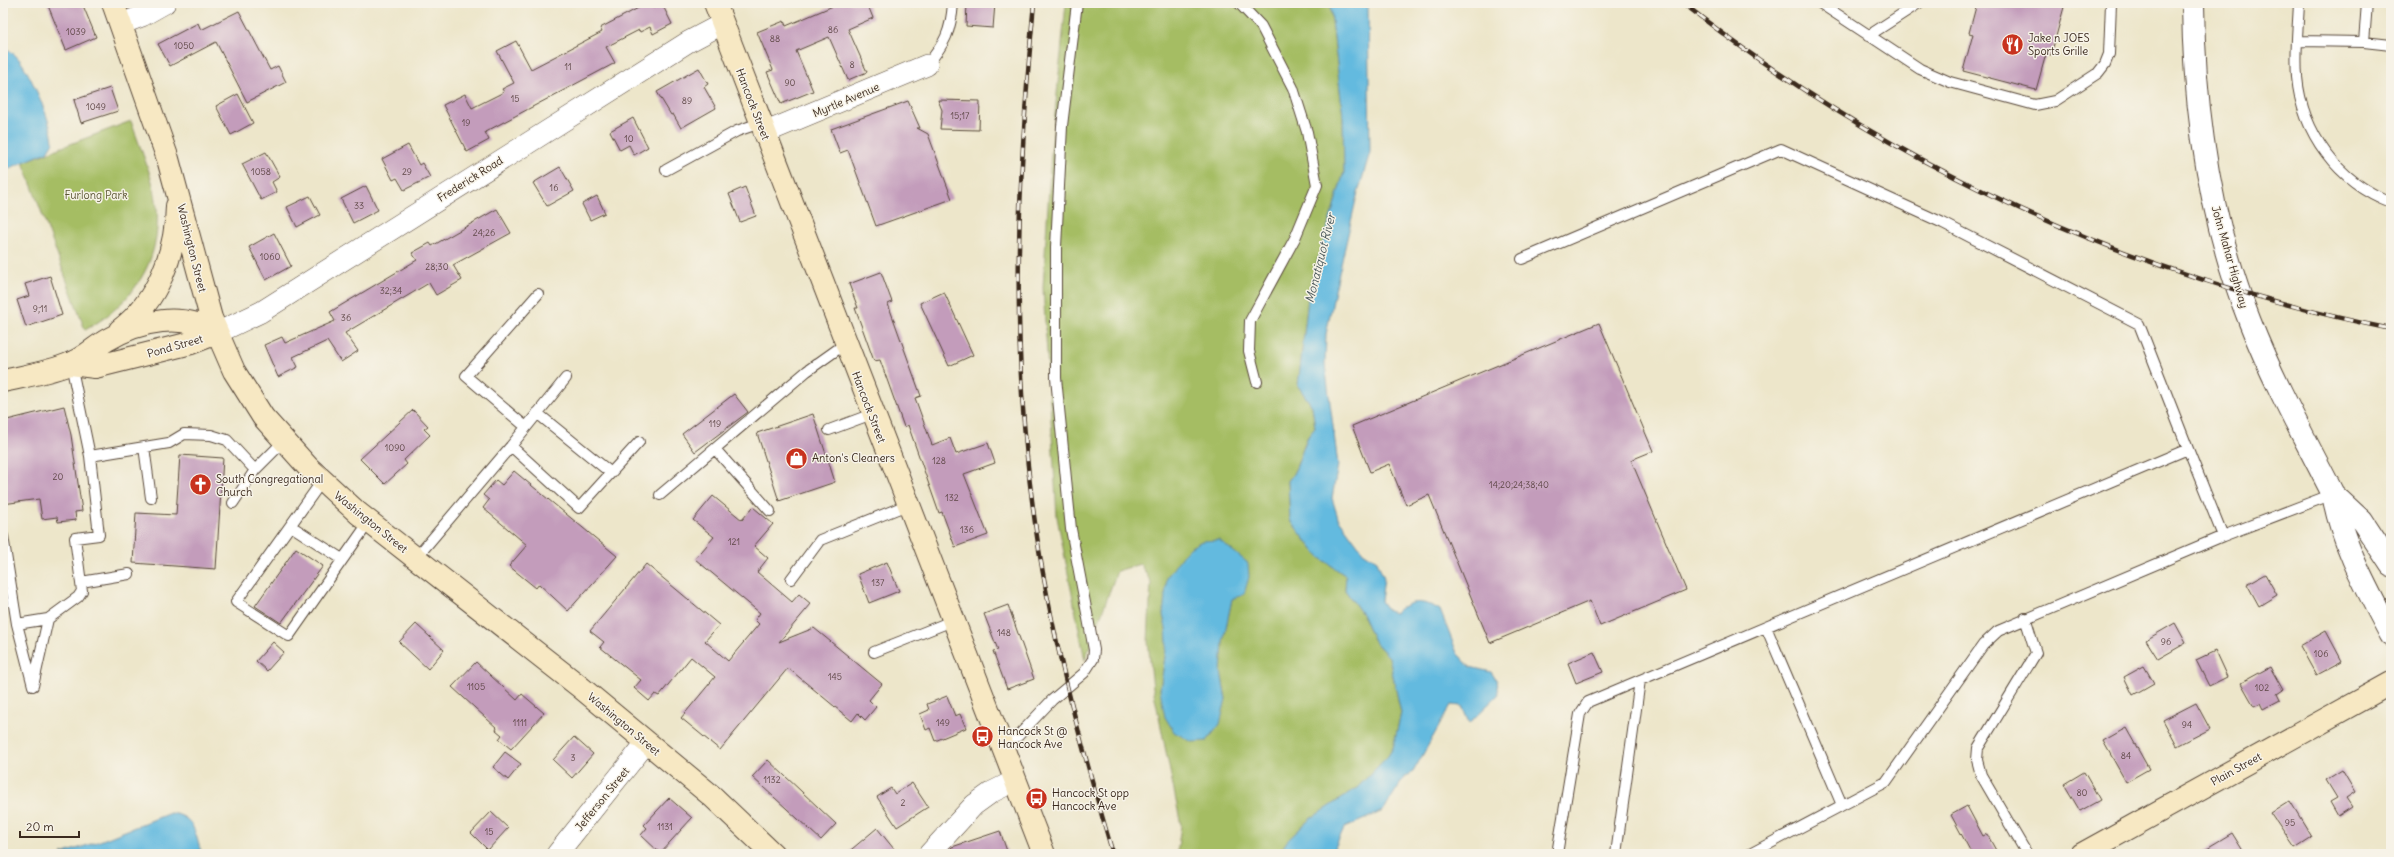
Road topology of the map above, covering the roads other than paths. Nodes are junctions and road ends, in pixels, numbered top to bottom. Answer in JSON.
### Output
{"nodes":[{"id":1,"x":113,"y":3,"type":"edge"},
{"id":2,"x":165,"y":3,"type":"edge"},
{"id":3,"x":715,"y":3,"type":"edge"},
{"id":4,"x":953,"y":3,"type":"edge"},
{"id":5,"x":1077,"y":3,"type":"edge"},
{"id":6,"x":1240,"y":3,"type":"edge"},
{"id":7,"x":1820,"y":3,"type":"edge"},
{"id":8,"x":1919,"y":3,"type":"edge"},
{"id":9,"x":2111,"y":3,"type":"edge"},
{"id":10,"x":2193,"y":3,"type":"edge"},
{"id":11,"x":2299,"y":3,"type":"edge"},
{"id":12,"x":2367,"y":3,"type":"edge"},
{"id":13,"x":121,"y":24,"type":"junction"},
{"id":14,"x":722,"y":24,"type":"junction"},
{"id":15,"x":1868,"y":36,"type":"junction"},
{"id":16,"x":2298,"y":41,"type":"junction"},
{"id":17,"x":2364,"y":42,"type":"junction"},
{"id":18,"x":2391,"y":46,"type":"edge"},
{"id":19,"x":927,"y":65,"type":"joint"},
{"id":20,"x":762,"y":128,"type":"junction"},
{"id":21,"x":666,"y":170,"type":"dead end"},
{"id":22,"x":175,"y":179,"type":"junction"},
{"id":23,"x":2391,"y":202,"type":"edge"},
{"id":24,"x":1522,"y":259,"type":"dead end"},
{"id":25,"x":538,"y":294,"type":"dead end"},
{"id":26,"x":217,"y":333,"type":"junction"},
{"id":27,"x":107,"y":340,"type":"junction"},
{"id":28,"x":845,"y":344,"type":"junction"},
{"id":29,"x":71,"y":364,"type":"junction"},
{"id":30,"x":566,"y":378,"type":"dead end"},
{"id":31,"x":3,"y":381,"type":"edge"},
{"id":32,"x":1257,"y":382,"type":"dead end"},
{"id":33,"x":537,"y":413,"type":"junction"},
{"id":34,"x":872,"y":414,"type":"junction"},
{"id":35,"x":526,"y":427,"type":"junction"},
{"id":36,"x":829,"y":430,"type":"dead end"},
{"id":37,"x":284,"y":441,"type":"junction"},
{"id":38,"x":639,"y":442,"type":"dead end"},
{"id":39,"x":511,"y":446,"type":"junction"},
{"id":40,"x":144,"y":447,"type":"junction"},
{"id":41,"x":715,"y":449,"type":"junction"},
{"id":42,"x":2188,"y":449,"type":"junction"},
{"id":43,"x":90,"y":456,"type":"junction"},
{"id":44,"x":255,"y":470,"type":"junction"},
{"id":45,"x":611,"y":473,"type":"junction"},
{"id":46,"x":322,"y":481,"type":"junction"},
{"id":47,"x":2333,"y":494,"type":"junction"},
{"id":48,"x":660,"y":495,"type":"dead end"},
{"id":49,"x":151,"y":498,"type":"dead end"},
{"id":50,"x":232,"y":503,"type":"dead end"},
{"id":51,"x":907,"y":505,"type":"junction"},
{"id":52,"x":770,"y":511,"type":"dead end"},
{"id":53,"x":369,"y":522,"type":"junction"},
{"id":54,"x":292,"y":526,"type":"junction"},
{"id":55,"x":3,"y":536,"type":"edge"},
{"id":56,"x":2223,"y":536,"type":"junction"},
{"id":57,"x":416,"y":558,"type":"junction"},
{"id":58,"x":342,"y":559,"type":"junction"},
{"id":59,"x":2391,"y":565,"type":"edge"},
{"id":60,"x":129,"y":574,"type":"dead end"},
{"id":61,"x":791,"y":579,"type":"dead end"},
{"id":62,"x":81,"y":582,"type":"junction"},
{"id":63,"x":2026,"y":618,"type":"junction"},
{"id":64,"x":48,"y":619,"type":"junction"},
{"id":65,"x":952,"y":621,"type":"junction"},
{"id":66,"x":17,"y":624,"type":"junction"},
{"id":67,"x":1766,"y":627,"type":"junction"},
{"id":68,"x":2391,"y":635,"type":"edge"},
{"id":69,"x":874,"y":652,"type":"dead end"},
{"id":70,"x":1640,"y":680,"type":"junction"},
{"id":71,"x":2391,"y":683,"type":"edge"},
{"id":72,"x":646,"y":743,"type":"junction"},
{"id":73,"x":1000,"y":745,"type":"junction"},
{"id":74,"x":1014,"y":781,"type":"junction"},
{"id":75,"x":1842,"y":806,"type":"junction"},
{"id":76,"x":557,"y":854,"type":"edge"},
{"id":77,"x":773,"y":854,"type":"edge"},
{"id":78,"x":929,"y":854,"type":"edge"},
{"id":79,"x":1044,"y":854,"type":"edge"},
{"id":80,"x":1557,"y":854,"type":"edge"},
{"id":81,"x":1616,"y":854,"type":"edge"},
{"id":82,"x":1750,"y":854,"type":"edge"},
{"id":83,"x":2027,"y":854,"type":"edge"},
{"id":84,"x":2082,"y":854,"type":"edge"}],
"edges":[{"from":1,"to":13,"type":"main road","name":"Washington Street"},
{"from":2,"to":13,"type":"street"},
{"from":3,"to":14,"type":"main road","name":"Hancock Street"},
{"from":4,"to":19,"type":"lane"},
{"from":5,"to":73,"type":"lane"},
{"from":6,"to":32,"type":"lane"},
{"from":7,"to":15,"type":"lane"},
{"from":8,"to":15,"type":"lane"},
{"from":9,"to":15,"type":"lane"},
{"from":10,"to":47,"type":"street","name":"John Mahar Highway"},
{"from":11,"to":16,"type":"lane"},
{"from":12,"to":17,"type":"lane"},
{"from":13,"to":22,"type":"main road","name":"Washington Street"},
{"from":14,"to":20,"type":"main road","name":"Hancock Street"},
{"from":14,"to":26,"type":"street","name":"Frederick Road"},
{"from":16,"to":17,"type":"lane"},
{"from":16,"to":23,"type":"lane"},
{"from":17,"to":18,"type":"lane"},
{"from":19,"to":20,"type":"street","name":"Myrtle Avenue"},
{"from":20,"to":21,"type":"lane"},
{"from":20,"to":28,"type":"main road","name":"Hancock Street"},
{"from":22,"to":26,"type":"main road","name":"Washington Street"},
{"from":22,"to":27,"type":"main road"},
{"from":24,"to":42,"type":"lane"},
{"from":25,"to":35,"type":"lane"},
{"from":26,"to":27,"type":"main road","name":"Pond Street"},
{"from":26,"to":29,"type":"main road","name":"Pond Street"},
{"from":26,"to":37,"type":"main road","name":"Washington Street"},
{"from":27,"to":29,"type":"main road","name":"Pond Street"},
{"from":28,"to":34,"type":"main road","name":"Hancock Street"},
{"from":28,"to":41,"type":"lane"},
{"from":29,"to":31,"type":"main road","name":"Pond Street"},
{"from":29,"to":43,"type":"lane"},
{"from":30,"to":33,"type":"lane"},
{"from":33,"to":35,"type":"lane"},
{"from":33,"to":45,"type":"lane"},
{"from":34,"to":36,"type":"lane"},
{"from":34,"to":51,"type":"main road","name":"Hancock Street"},
{"from":35,"to":39,"type":"lane"},
{"from":37,"to":44,"type":"lane"},
{"from":37,"to":46,"type":"main road","name":"Washington Street"},
{"from":38,"to":45,"type":"lane"},
{"from":39,"to":45,"type":"lane"},
{"from":39,"to":57,"type":"lane"},
{"from":40,"to":43,"type":"lane"},
{"from":40,"to":44,"type":"lane"},
{"from":40,"to":49,"type":"lane"},
{"from":41,"to":48,"type":"lane"},
{"from":41,"to":52,"type":"lane"},
{"from":42,"to":56,"type":"lane"},
{"from":42,"to":67,"type":"lane"},
{"from":43,"to":62,"type":"lane"},
{"from":44,"to":50,"type":"lane"},
{"from":46,"to":53,"type":"main road","name":"Washington Street"},
{"from":46,"to":54,"type":"lane"},
{"from":47,"to":56,"type":"lane"},
{"from":47,"to":59,"type":"street","name":"John Mahar Highway"},
{"from":47,"to":68,"type":"street","name":"John Mahar Highway"},
{"from":51,"to":61,"type":"lane"},
{"from":51,"to":65,"type":"main road","name":"Hancock Street"},
{"from":53,"to":57,"type":"main road","name":"Washington Street"},
{"from":53,"to":58,"type":"lane"},
{"from":54,"to":58,"type":"lane"},
{"from":54,"to":58,"type":"lane"},
{"from":55,"to":66,"type":"lane"},
{"from":56,"to":63,"type":"lane"},
{"from":57,"to":72,"type":"main road","name":"Washington Street"},
{"from":60,"to":62,"type":"lane"},
{"from":62,"to":64,"type":"lane"},
{"from":63,"to":75,"type":"lane"},
{"from":63,"to":83,"type":"lane"},
{"from":64,"to":66,"type":"lane"},
{"from":64,"to":66,"type":"lane"},
{"from":65,"to":69,"type":"lane"},
{"from":65,"to":73,"type":"main road","name":"Hancock Street"},
{"from":67,"to":70,"type":"lane"},
{"from":67,"to":75,"type":"lane"},
{"from":70,"to":80,"type":"lane"},
{"from":70,"to":81,"type":"lane"},
{"from":71,"to":84,"type":"main road","name":"Plain Street"},
{"from":72,"to":76,"type":"street","name":"Jefferson Street"},
{"from":72,"to":77,"type":"main road","name":"Washington Street"},
{"from":73,"to":74,"type":"main road","name":"Hancock Street"},
{"from":74,"to":78,"type":"street"},
{"from":74,"to":79,"type":"main road","name":"Hancock Street"},
{"from":75,"to":82,"type":"lane"}]}
